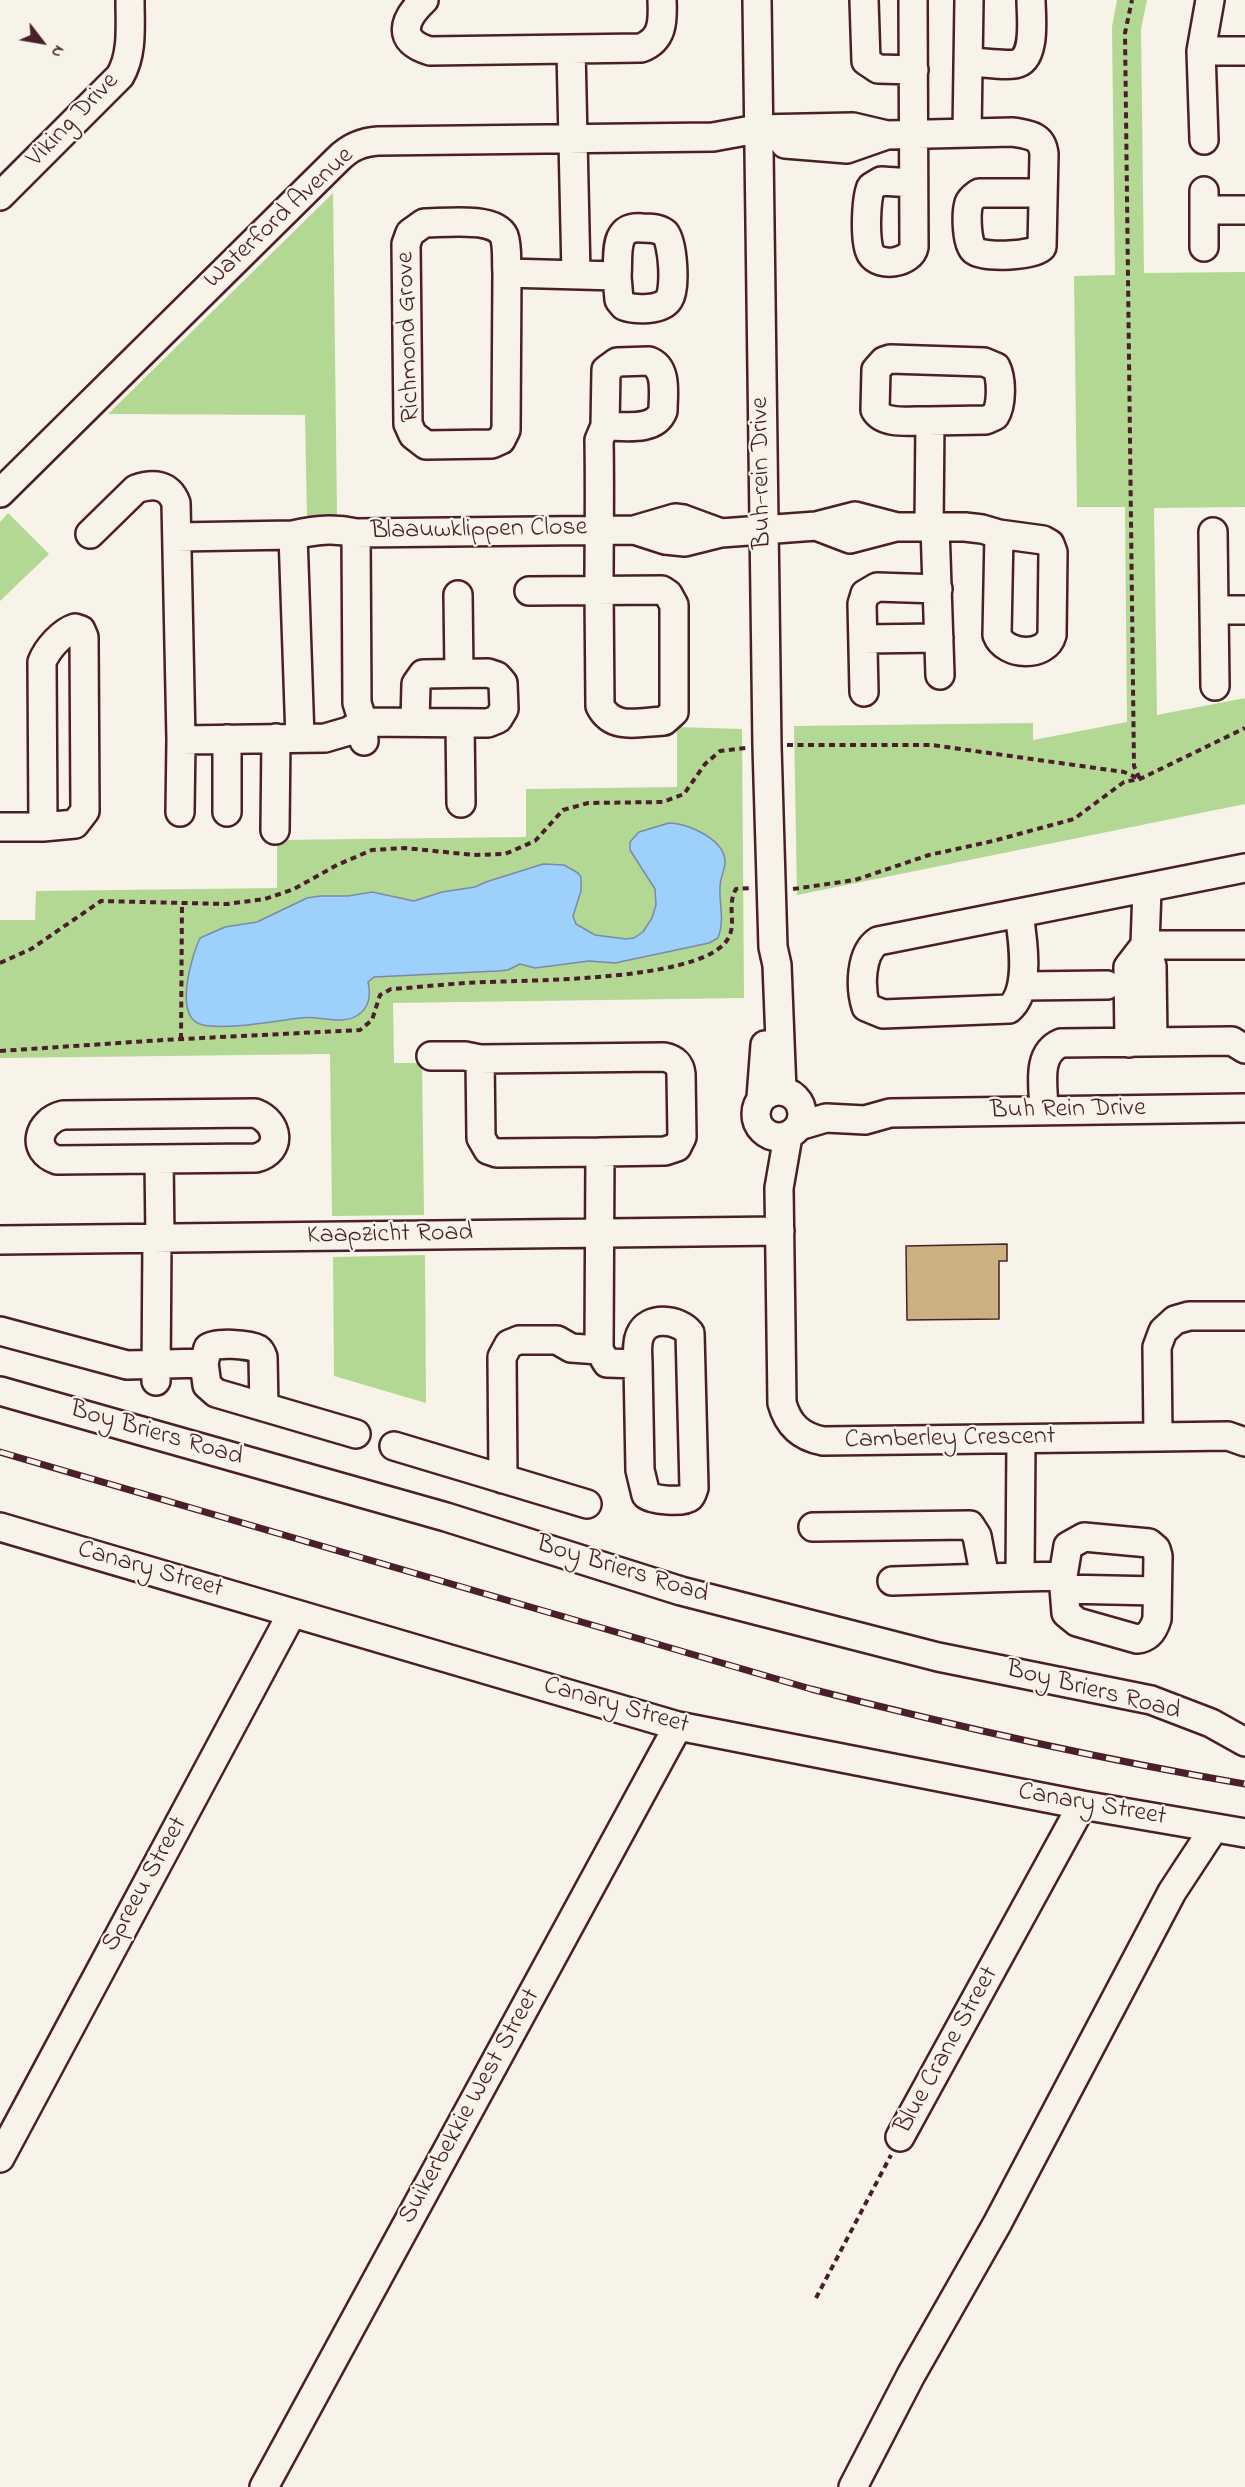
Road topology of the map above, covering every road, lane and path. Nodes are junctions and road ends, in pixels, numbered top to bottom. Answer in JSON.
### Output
{"nodes":[{"id":1,"x":130,"y":0,"type":"edge"},
{"id":2,"x":424,"y":0,"type":"edge"},
{"id":3,"x":662,"y":0,"type":"edge"},
{"id":4,"x":757,"y":0,"type":"edge"},
{"id":5,"x":864,"y":0,"type":"edge"},
{"id":6,"x":913,"y":0,"type":"edge"},
{"id":7,"x":969,"y":0,"type":"edge"},
{"id":8,"x":1031,"y":0,"type":"edge"},
{"id":9,"x":1132,"y":0,"type":"edge"},
{"id":10,"x":1210,"y":0,"type":"edge"},
{"id":11,"x":571,"y":50,"type":"junction"},
{"id":12,"x":1201,"y":51,"type":"junction"},
{"id":13,"x":1245,"y":51,"type":"edge"},
{"id":14,"x":968,"y":62,"type":"junction"},
{"id":15,"x":914,"y":70,"type":"junction"},
{"id":16,"x":967,"y":133,"type":"junction"},
{"id":17,"x":900,"y":135,"type":"junction"},
{"id":18,"x":757,"y":137,"type":"junction"},
{"id":19,"x":573,"y":138,"type":"junction"},
{"id":20,"x":1204,"y":140,"type":"dead end"},
{"id":21,"x":913,"y":183,"type":"dead end"},
{"id":22,"x":1043,"y":192,"type":"dead end"},
{"id":23,"x":0,"y":196,"type":"edge"},
{"id":24,"x":1245,"y":210,"type":"edge"},
{"id":25,"x":1204,"y":247,"type":"dead end"},
{"id":26,"x":507,"y":273,"type":"junction"},
{"id":27,"x":576,"y":274,"type":"junction"},
{"id":28,"x":617,"y":276,"type":"dead end"},
{"id":29,"x":929,"y":421,"type":"junction"},
{"id":30,"x":605,"y":426,"type":"dead end"},
{"id":31,"x":0,"y":493,"type":"edge"},
{"id":32,"x":932,"y":527,"type":"junction"},
{"id":33,"x":599,"y":530,"type":"junction"},
{"id":34,"x":764,"y":530,"type":"junction"},
{"id":35,"x":1213,"y":532,"type":"dead end"},
{"id":36,"x":356,"y":533,"type":"junction"},
{"id":37,"x":90,"y":534,"type":"dead end"},
{"id":38,"x":999,"y":534,"type":"dead end"},
{"id":39,"x":293,"y":536,"type":"junction"},
{"id":40,"x":177,"y":537,"type":"junction"},
{"id":41,"x":938,"y":589,"type":"junction"},
{"id":42,"x":529,"y":591,"type":"dead end"},
{"id":43,"x":599,"y":591,"type":"junction"},
{"id":44,"x":458,"y":595,"type":"dead end"},
{"id":45,"x":1214,"y":610,"type":"junction"},
{"id":46,"x":1245,"y":610,"type":"edge"},
{"id":47,"x":939,"y":638,"type":"junction"},
{"id":48,"x":863,"y":639,"type":"junction"},
{"id":49,"x":459,"y":673,"type":"junction"},
{"id":50,"x":940,"y":675,"type":"dead end"},
{"id":51,"x":1215,"y":686,"type":"dead end"},
{"id":52,"x":864,"y":692,"type":"dead end"},
{"id":53,"x":415,"y":722,"type":"junction"},
{"id":54,"x":460,"y":723,"type":"junction"},
{"id":55,"x":1245,"y":728,"type":"edge"},
{"id":56,"x":364,"y":733,"type":"junction"},
{"id":57,"x":288,"y":738,"type":"junction"},
{"id":58,"x":227,"y":739,"type":"junction"},
{"id":59,"x":181,"y":740,"type":"junction"},
{"id":60,"x":781,"y":746,"type":"dead end"},
{"id":61,"x":753,"y":747,"type":"dead end"},
{"id":62,"x":1140,"y":779,"type":"junction"},
{"id":63,"x":461,"y":803,"type":"dead end"},
{"id":64,"x":180,"y":812,"type":"dead end"},
{"id":65,"x":227,"y":812,"type":"dead end"},
{"id":66,"x":0,"y":827,"type":"edge"},
{"id":67,"x":43,"y":827,"type":"junction"},
{"id":68,"x":275,"y":830,"type":"dead end"},
{"id":69,"x":1245,"y":868,"type":"edge"},
{"id":70,"x":754,"y":888,"type":"dead end"},
{"id":71,"x":783,"y":889,"type":"dead end"},
{"id":72,"x":1147,"y":889,"type":"junction"},
{"id":73,"x":182,"y":903,"type":"junction"},
{"id":74,"x":1019,"y":914,"type":"junction"},
{"id":75,"x":1145,"y":945,"type":"junction"},
{"id":76,"x":1245,"y":945,"type":"edge"},
{"id":77,"x":0,"y":963,"type":"edge"},
{"id":78,"x":1107,"y":985,"type":"dead end"},
{"id":79,"x":1023,"y":986,"type":"junction"},
{"id":80,"x":181,"y":1039,"type":"junction"},
{"id":81,"x":1141,"y":1042,"type":"junction"},
{"id":82,"x":1245,"y":1049,"type":"edge"},
{"id":83,"x":0,"y":1052,"type":"edge"},
{"id":84,"x":431,"y":1056,"type":"dead end"},
{"id":85,"x":480,"y":1059,"type":"junction"},
{"id":86,"x":780,"y":1095,"type":"junction"},
{"id":87,"x":1245,"y":1108,"type":"edge"},
{"id":88,"x":1044,"y":1111,"type":"junction"},
{"id":89,"x":890,"y":1113,"type":"junction"},
{"id":90,"x":784,"y":1132,"type":"junction"},
{"id":91,"x":600,"y":1152,"type":"junction"},
{"id":92,"x":159,"y":1159,"type":"junction"},
{"id":93,"x":780,"y":1231,"type":"junction"},
{"id":94,"x":599,"y":1233,"type":"junction"},
{"id":95,"x":158,"y":1238,"type":"junction"},
{"id":96,"x":0,"y":1240,"type":"edge"},
{"id":97,"x":1245,"y":1316,"type":"edge"},
{"id":98,"x":0,"y":1331,"type":"edge"},
{"id":99,"x":599,"y":1350,"type":"junction"},
{"id":100,"x":204,"y":1363,"type":"junction"},
{"id":101,"x":638,"y":1364,"type":"junction"},
{"id":102,"x":156,"y":1373,"type":"junction"},
{"id":103,"x":0,"y":1391,"type":"edge"},
{"id":104,"x":264,"y":1407,"type":"junction"},
{"id":105,"x":356,"y":1434,"type":"dead end"},
{"id":106,"x":1158,"y":1437,"type":"junction"},
{"id":107,"x":1021,"y":1439,"type":"junction"},
{"id":108,"x":1245,"y":1442,"type":"edge"},
{"id":109,"x":393,"y":1446,"type":"dead end"},
{"id":110,"x":503,"y":1479,"type":"junction"},
{"id":111,"x":587,"y":1504,"type":"dead end"},
{"id":112,"x":0,"y":1527,"type":"edge"},
{"id":113,"x":813,"y":1527,"type":"dead end"},
{"id":114,"x":1020,"y":1576,"type":"junction"},
{"id":115,"x":985,"y":1578,"type":"junction"},
{"id":116,"x":892,"y":1581,"type":"dead end"},
{"id":117,"x":1064,"y":1582,"type":"junction"},
{"id":118,"x":1157,"y":1591,"type":"junction"},
{"id":119,"x":292,"y":1612,"type":"junction"},
{"id":120,"x":678,"y":1726,"type":"junction"},
{"id":121,"x":1245,"y":1742,"type":"edge"},
{"id":122,"x":1082,"y":1805,"type":"junction"},
{"id":123,"x":1214,"y":1828,"type":"junction"},
{"id":124,"x":1245,"y":1833,"type":"edge"},
{"id":125,"x":900,"y":2137,"type":"joint"},
{"id":126,"x":0,"y":2158,"type":"edge"},
{"id":127,"x":816,"y":2298,"type":"dead end"},
{"id":128,"x":264,"y":2487,"type":"edge"},
{"id":129,"x":853,"y":2487,"type":"edge"}],
"edges":[{"from":1,"to":23,"type":"street","name":"Viking Drive"},
{"from":2,"to":11,"type":"street"},
{"from":3,"to":11,"type":"street"},
{"from":4,"to":18,"type":"street","name":"Buh-rein Drive"},
{"from":5,"to":15,"type":"street"},
{"from":6,"to":15,"type":"street"},
{"from":7,"to":14,"type":"street"},
{"from":8,"to":14,"type":"street"},
{"from":9,"to":62,"type":"path"},
{"from":10,"to":12,"type":"street"},
{"from":11,"to":19,"type":"street"},
{"from":12,"to":13,"type":"street"},
{"from":12,"to":20,"type":"street"},
{"from":14,"to":16,"type":"street"},
{"from":15,"to":17,"type":"street"},
{"from":16,"to":17,"type":"street","name":"Waterford Avenue"},
{"from":16,"to":22,"type":"street","name":"Waterford Avenue"},
{"from":17,"to":18,"type":"street","name":"Waterford Avenue"},
{"from":17,"to":21,"type":"street"},
{"from":18,"to":19,"type":"street","name":"Waterford Avenue"},
{"from":18,"to":34,"type":"street","name":"Buh-rein Drive"},
{"from":19,"to":27,"type":"street"},
{"from":19,"to":31,"type":"street","name":"Waterford Avenue"},
{"from":24,"to":25,"type":"street"},
{"from":26,"to":26,"type":"street","name":"Richmond Grove"},
{"from":26,"to":27,"type":"street"},
{"from":27,"to":28,"type":"street"},
{"from":29,"to":29,"type":"street"},
{"from":29,"to":32,"type":"street"},
{"from":30,"to":33,"type":"street"},
{"from":32,"to":34,"type":"street","name":"Blaauwklippen Close"},
{"from":32,"to":38,"type":"street"},
{"from":32,"to":41,"type":"street"},
{"from":33,"to":34,"type":"street","name":"Blaauwklippen Close"},
{"from":33,"to":36,"type":"street","name":"Blaauwklippen Close"},
{"from":33,"to":43,"type":"street"},
{"from":34,"to":86,"type":"street","name":"Buh-rein Drive"},
{"from":35,"to":45,"type":"street"},
{"from":36,"to":39,"type":"street"},
{"from":36,"to":56,"type":"street","name":"Blaauwklippen Close"},
{"from":37,"to":40,"type":"street"},
{"from":39,"to":40,"type":"street"},
{"from":39,"to":57,"type":"street"},
{"from":40,"to":59,"type":"street"},
{"from":41,"to":47,"type":"street"},
{"from":41,"to":48,"type":"street"},
{"from":42,"to":43,"type":"street"},
{"from":43,"to":43,"type":"street"},
{"from":44,"to":49,"type":"street"},
{"from":45,"to":46,"type":"street"},
{"from":45,"to":51,"type":"street"},
{"from":47,"to":48,"type":"street"},
{"from":47,"to":50,"type":"street"},
{"from":48,"to":52,"type":"street"},
{"from":49,"to":53,"type":"street"},
{"from":49,"to":54,"type":"street"},
{"from":53,"to":54,"type":"street"},
{"from":53,"to":56,"type":"street"},
{"from":54,"to":63,"type":"street"},
{"from":55,"to":62,"type":"path"},
{"from":56,"to":57,"type":"street"},
{"from":57,"to":58,"type":"street"},
{"from":57,"to":68,"type":"street"},
{"from":58,"to":59,"type":"street"},
{"from":58,"to":65,"type":"street"},
{"from":59,"to":64,"type":"street"},
{"from":60,"to":62,"type":"path"},
{"from":61,"to":73,"type":"path"},
{"from":62,"to":71,"type":"path"},
{"from":66,"to":67,"type":"street"},
{"from":67,"to":67,"type":"street"},
{"from":69,"to":72,"type":"street"},
{"from":70,"to":80,"type":"path"},
{"from":72,"to":74,"type":"street"},
{"from":72,"to":75,"type":"street"},
{"from":73,"to":77,"type":"path"},
{"from":73,"to":80,"type":"path"},
{"from":74,"to":79,"type":"street"},
{"from":74,"to":79,"type":"street"},
{"from":75,"to":76,"type":"street"},
{"from":75,"to":81,"type":"street"},
{"from":78,"to":79,"type":"street"},
{"from":80,"to":83,"type":"path"},
{"from":81,"to":82,"type":"street"},
{"from":81,"to":88,"type":"street"},
{"from":84,"to":85,"type":"street"},
{"from":85,"to":91,"type":"street"},
{"from":85,"to":91,"type":"street"},
{"from":86,"to":89,"type":"street","name":"Buh Rein Drive"},
{"from":86,"to":90,"type":"street"},
{"from":86,"to":90,"type":"street"},
{"from":87,"to":88,"type":"street","name":"Buh Rein Drive"},
{"from":88,"to":89,"type":"street","name":"Buh Rein Drive"},
{"from":89,"to":90,"type":"street","name":"Buh Rein Drive"},
{"from":90,"to":93,"type":"street","name":"Camberley Crescent"},
{"from":91,"to":94,"type":"street"},
{"from":92,"to":92,"type":"street"},
{"from":92,"to":95,"type":"street"},
{"from":93,"to":94,"type":"street","name":"Kaapzicht Road"},
{"from":93,"to":107,"type":"street","name":"Camberley Crescent"},
{"from":94,"to":95,"type":"street","name":"Kaapzicht Road"},
{"from":94,"to":99,"type":"street"},
{"from":95,"to":96,"type":"street","name":"Kaapzicht Road"},
{"from":95,"to":102,"type":"street"},
{"from":97,"to":106,"type":"street"},
{"from":98,"to":102,"type":"street"},
{"from":99,"to":101,"type":"street"},
{"from":99,"to":110,"type":"street"},
{"from":100,"to":102,"type":"street"},
{"from":100,"to":104,"type":"street"},
{"from":100,"to":104,"type":"street"},
{"from":101,"to":101,"type":"street"},
{"from":103,"to":121,"type":"street","name":"Boy Briers Road"},
{"from":104,"to":105,"type":"street"},
{"from":106,"to":107,"type":"street","name":"Camberley Crescent"},
{"from":106,"to":108,"type":"street","name":"Camberley Crescent"},
{"from":107,"to":114,"type":"street"},
{"from":109,"to":110,"type":"street"},
{"from":110,"to":111,"type":"street"},
{"from":112,"to":119,"type":"street","name":"Canary Street"},
{"from":113,"to":115,"type":"street"},
{"from":114,"to":115,"type":"street"},
{"from":114,"to":117,"type":"street"},
{"from":115,"to":116,"type":"street"},
{"from":117,"to":118,"type":"street"},
{"from":117,"to":118,"type":"street"},
{"from":117,"to":118,"type":"street"},
{"from":119,"to":120,"type":"street","name":"Canary Street"},
{"from":119,"to":126,"type":"street","name":"Spreeu Street"},
{"from":120,"to":122,"type":"street","name":"Canary Street"},
{"from":120,"to":128,"type":"street","name":"Suikerbekkie West Street"},
{"from":122,"to":123,"type":"street","name":"Canary Street"},
{"from":122,"to":125,"type":"street","name":"Blue Crane Street"},
{"from":123,"to":124,"type":"street","name":"Canary Street"},
{"from":123,"to":129,"type":"street"},
{"from":125,"to":127,"type":"path","name":"Blue Crane Street"}]}
